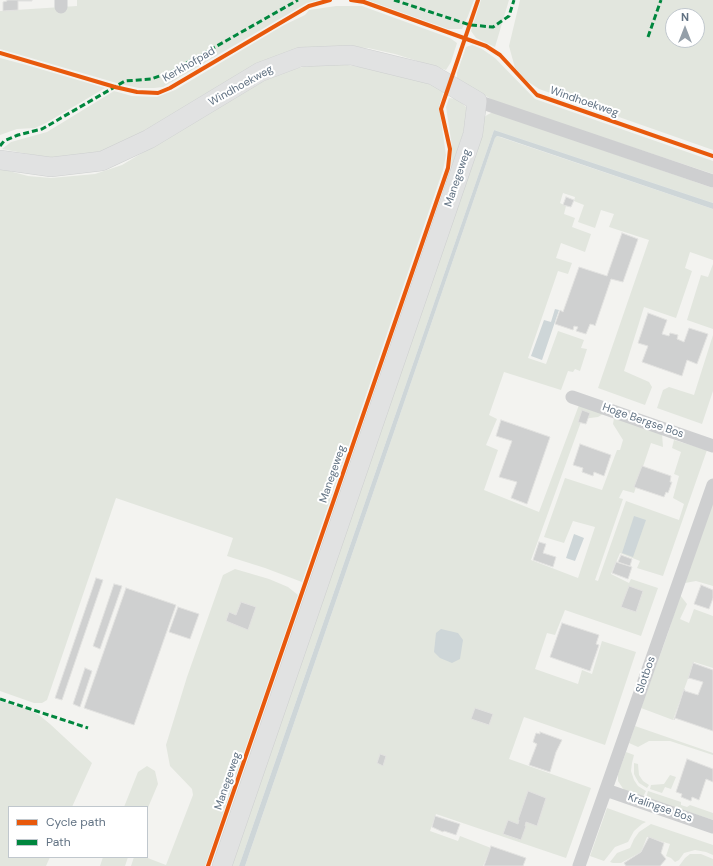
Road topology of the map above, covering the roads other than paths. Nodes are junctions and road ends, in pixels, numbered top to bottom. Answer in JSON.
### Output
{"nodes":[{"id":1,"x":476,"y":101,"type":"junction"},
{"id":2,"x":0,"y":160,"type":"edge"},
{"id":3,"x":713,"y":181,"type":"edge"},
{"id":4,"x":572,"y":397,"type":"dead end"},
{"id":5,"x":713,"y":446,"type":"edge"},
{"id":6,"x":713,"y":485,"type":"edge"},
{"id":7,"x":606,"y":790,"type":"junction"},
{"id":8,"x":713,"y":827,"type":"edge"},
{"id":9,"x":222,"y":866,"type":"edge"},
{"id":10,"x":579,"y":866,"type":"edge"}],
"edges":[{"from":1,"to":2,"type":"street","name":"Windhoekweg"},
{"from":1,"to":3,"type":"street","name":"Windhoekweg"},
{"from":1,"to":9,"type":"street","name":"Manegeweg"},
{"from":4,"to":5,"type":"street","name":"Hoge Bergse Bos"},
{"from":6,"to":7,"type":"street","name":"Slotbos"},
{"from":7,"to":8,"type":"street","name":"Kralingse Bos"},
{"from":7,"to":10,"type":"street","name":"Slotbos"}]}
